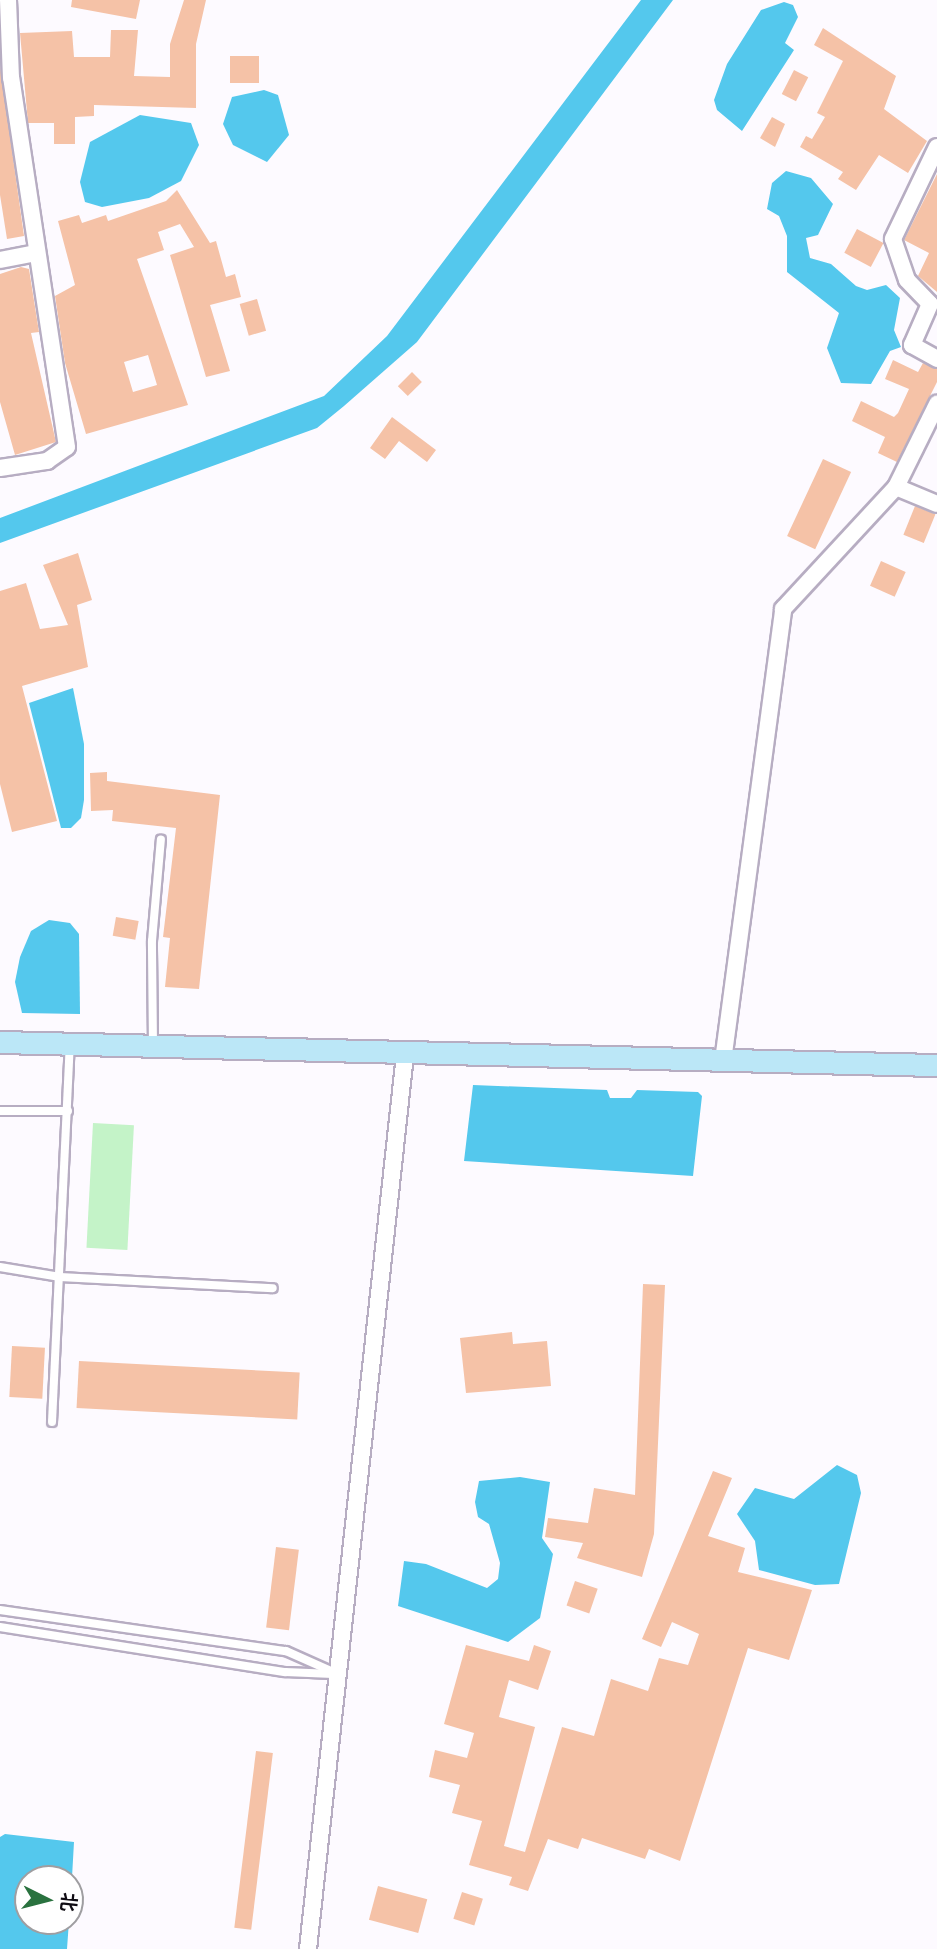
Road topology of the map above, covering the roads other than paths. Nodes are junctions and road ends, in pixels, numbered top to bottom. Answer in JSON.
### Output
{"nodes":[{"id":1,"x":8,"y":0,"type":"edge"},
{"id":2,"x":937,"y":147,"type":"edge"},
{"id":3,"x":35,"y":253,"type":"junction"},
{"id":4,"x":0,"y":261,"type":"edge"},
{"id":5,"x":937,"y":359,"type":"edge"},
{"id":6,"x":937,"y":404,"type":"edge"},
{"id":7,"x":0,"y":468,"type":"edge"},
{"id":8,"x":896,"y":486,"type":"junction"},
{"id":9,"x":937,"y":504,"type":"edge"},
{"id":10,"x":161,"y":839,"type":"dead end"},
{"id":11,"x":0,"y":1042,"type":"edge"},
{"id":12,"x":70,"y":1044,"type":"junction"},
{"id":13,"x":153,"y":1047,"type":"junction"},
{"id":14,"x":405,"y":1054,"type":"junction"},
{"id":15,"x":723,"y":1060,"type":"junction"},
{"id":16,"x":937,"y":1065,"type":"edge"},
{"id":17,"x":0,"y":1111,"type":"edge"},
{"id":18,"x":68,"y":1111,"type":"junction"},
{"id":19,"x":0,"y":1268,"type":"edge"},
{"id":20,"x":60,"y":1277,"type":"junction"},
{"id":21,"x":273,"y":1288,"type":"dead end"},
{"id":22,"x":52,"y":1422,"type":"dead end"},
{"id":23,"x":0,"y":1610,"type":"edge"},
{"id":24,"x":0,"y":1627,"type":"edge"},
{"id":25,"x":338,"y":1674,"type":"junction"},
{"id":26,"x":309,"y":1949,"type":"edge"}],
"edges":[{"from":1,"to":3,"type":"street"},
{"from":2,"to":5,"type":"street"},
{"from":3,"to":4,"type":"street"},
{"from":3,"to":7,"type":"street"},
{"from":6,"to":8,"type":"street"},
{"from":8,"to":9,"type":"street"},
{"from":8,"to":15,"type":"street"},
{"from":10,"to":13,"type":"lane"},
{"from":11,"to":12,"type":"main road"},
{"from":12,"to":13,"type":"main road"},
{"from":12,"to":18,"type":"lane"},
{"from":13,"to":14,"type":"main road"},
{"from":14,"to":15,"type":"main road"},
{"from":14,"to":25,"type":"street"},
{"from":15,"to":16,"type":"main road"},
{"from":17,"to":18,"type":"lane"},
{"from":18,"to":20,"type":"lane"},
{"from":19,"to":20,"type":"lane"},
{"from":20,"to":21,"type":"lane"},
{"from":20,"to":22,"type":"lane"},
{"from":23,"to":25,"type":"lane"},
{"from":24,"to":25,"type":"lane"},
{"from":25,"to":26,"type":"street"}]}
